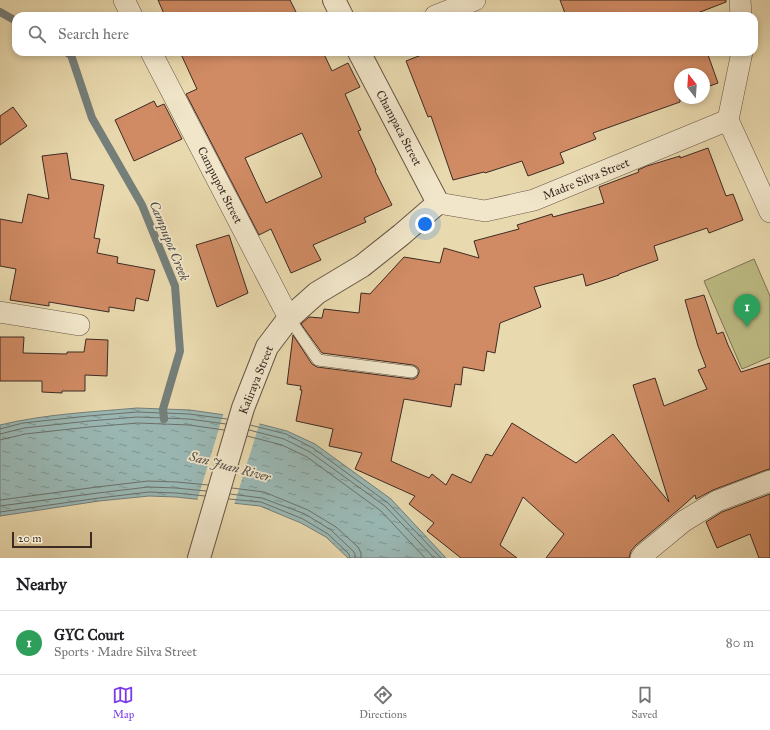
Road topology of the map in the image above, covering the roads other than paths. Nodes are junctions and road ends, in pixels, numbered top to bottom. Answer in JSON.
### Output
{"nodes":[{"id":1,"x":124,"y":0,"type":"edge"},
{"id":2,"x":334,"y":0,"type":"edge"},
{"id":3,"x":475,"y":0,"type":"edge"},
{"id":4,"x":740,"y":0,"type":"edge"},
{"id":5,"x":130,"y":12,"type":"edge"},
{"id":6,"x":340,"y":12,"type":"edge"},
{"id":7,"x":445,"y":12,"type":"edge"},
{"id":8,"x":741,"y":12,"type":"edge"},
{"id":9,"x":153,"y":56,"type":"edge"},
{"id":10,"x":361,"y":56,"type":"edge"},
{"id":11,"x":741,"y":56,"type":"edge"},
{"id":12,"x":728,"y":120,"type":"junction"},
{"id":13,"x":438,"y":203,"type":"junction"},
{"id":14,"x":770,"y":212,"type":"edge"},
{"id":15,"x":0,"y":312,"type":"edge"},
{"id":16,"x":289,"y":318,"type":"junction"},
{"id":17,"x":79,"y":325,"type":"dead end"},
{"id":18,"x":412,"y":372,"type":"dead end"},
{"id":19,"x":770,"y":481,"type":"edge"},
{"id":20,"x":199,"y":558,"type":"edge"},
{"id":21,"x":641,"y":558,"type":"edge"}],
"edges":[{"from":1,"to":5,"type":"street"},
{"from":2,"to":6,"type":"street"},
{"from":3,"to":7,"type":"street"},
{"from":4,"to":8,"type":"street"},
{"from":9,"to":16,"type":"street","name":"Campupot Street"},
{"from":10,"to":13,"type":"street","name":"Champaca Street"},
{"from":11,"to":12,"type":"street"},
{"from":12,"to":13,"type":"street","name":"Madre Silva Street"},
{"from":12,"to":14,"type":"street"},
{"from":13,"to":16,"type":"street","name":"Kaliraya Street"},
{"from":15,"to":17,"type":"street"},
{"from":16,"to":18,"type":"lane"},
{"from":16,"to":20,"type":"street","name":"Kaliraya Street"},
{"from":19,"to":21,"type":"street"}]}
